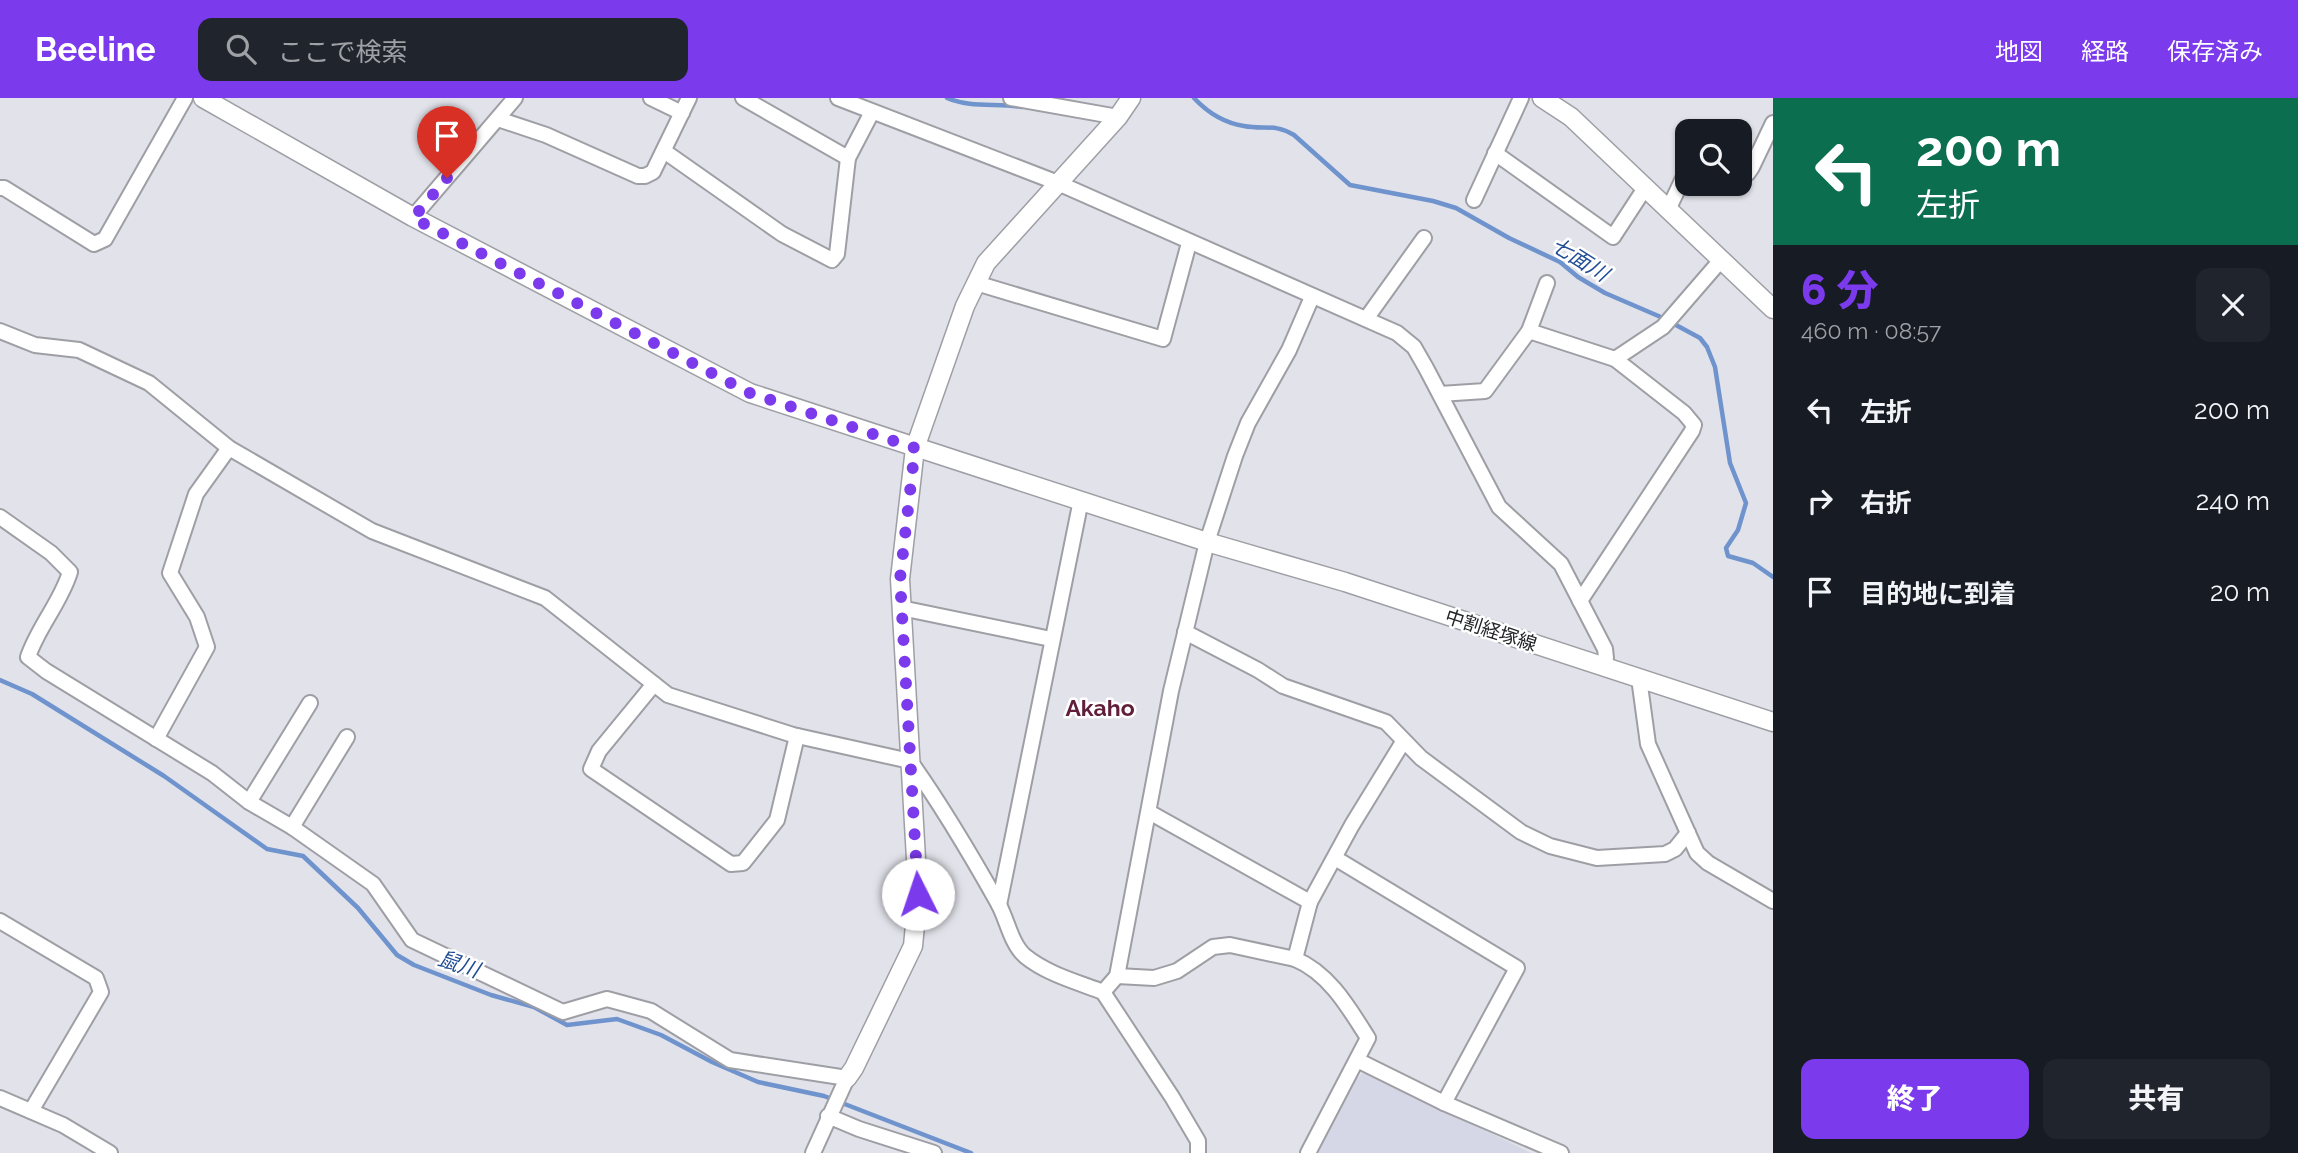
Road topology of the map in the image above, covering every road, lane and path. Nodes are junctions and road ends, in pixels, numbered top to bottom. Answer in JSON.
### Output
{"nodes":[{"id":1,"x":185,"y":98,"type":"edge"},
{"id":2,"x":203,"y":98,"type":"edge"},
{"id":3,"x":515,"y":98,"type":"edge"},
{"id":4,"x":651,"y":98,"type":"edge"},
{"id":5,"x":689,"y":98,"type":"edge"},
{"id":6,"x":743,"y":98,"type":"edge"},
{"id":7,"x":838,"y":98,"type":"edge"},
{"id":8,"x":1011,"y":98,"type":"edge"},
{"id":9,"x":1131,"y":98,"type":"edge"},
{"id":10,"x":1521,"y":98,"type":"edge"},
{"id":11,"x":1542,"y":98,"type":"edge"},
{"id":12,"x":872,"y":112,"type":"junction"},
{"id":13,"x":682,"y":113,"type":"junction"},
{"id":14,"x":1118,"y":117,"type":"junction"},
{"id":15,"x":498,"y":118,"type":"junction"},
{"id":16,"x":1773,"y":123,"type":"edge"},
{"id":17,"x":664,"y":151,"type":"junction"},
{"id":18,"x":1494,"y":153,"type":"junction"},
{"id":19,"x":848,"y":158,"type":"junction"},
{"id":20,"x":1752,"y":167,"type":"edge"},
{"id":21,"x":1058,"y":183,"type":"junction"},
{"id":22,"x":0,"y":188,"type":"edge"},
{"id":23,"x":1645,"y":188,"type":"junction"},
{"id":24,"x":1675,"y":195,"type":"edge"},
{"id":25,"x":1474,"y":200,"type":"dead end"},
{"id":26,"x":1668,"y":210,"type":"junction"},
{"id":27,"x":413,"y":218,"type":"junction"},
{"id":28,"x":1424,"y":238,"type":"dead end"},
{"id":29,"x":1189,"y":243,"type":"junction"},
{"id":30,"x":1721,"y":260,"type":"junction"},
{"id":31,"x":976,"y":283,"type":"junction"},
{"id":32,"x":1548,"y":283,"type":"dead end"},
{"id":33,"x":1312,"y":297,"type":"junction"},
{"id":34,"x":1773,"y":309,"type":"edge"},
{"id":35,"x":1366,"y":319,"type":"junction"},
{"id":36,"x":0,"y":331,"type":"edge"},
{"id":37,"x":1529,"y":331,"type":"junction"},
{"id":38,"x":1615,"y":359,"type":"junction"},
{"id":39,"x":1440,"y":394,"type":"junction"},
{"id":40,"x":229,"y":448,"type":"junction"},
{"id":41,"x":915,"y":448,"type":"junction"},
{"id":42,"x":1081,"y":500,"type":"junction"},
{"id":43,"x":0,"y":517,"type":"edge"},
{"id":44,"x":1207,"y":542,"type":"junction"},
{"id":45,"x":1580,"y":601,"type":"junction"},
{"id":46,"x":901,"y":608,"type":"junction"},
{"id":47,"x":1185,"y":632,"type":"junction"},
{"id":48,"x":1052,"y":639,"type":"junction"},
{"id":49,"x":1603,"y":666,"type":"junction"},
{"id":50,"x":1639,"y":678,"type":"junction"},
{"id":51,"x":654,"y":684,"type":"junction"},
{"id":52,"x":310,"y":703,"type":"dead end"},
{"id":53,"x":1773,"y":722,"type":"edge"},
{"id":54,"x":797,"y":736,"type":"junction"},
{"id":55,"x":346,"y":737,"type":"dead end"},
{"id":56,"x":156,"y":739,"type":"junction"},
{"id":57,"x":1403,"y":742,"type":"junction"},
{"id":58,"x":910,"y":761,"type":"junction"},
{"id":59,"x":249,"y":802,"type":"junction"},
{"id":60,"x":1149,"y":812,"type":"junction"},
{"id":61,"x":292,"y":827,"type":"junction"},
{"id":62,"x":1688,"y":833,"type":"junction"},
{"id":63,"x":1335,"y":858,"type":"junction"},
{"id":64,"x":1773,"y":901,"type":"edge"},
{"id":65,"x":1310,"y":902,"type":"junction"},
{"id":66,"x":999,"y":905,"type":"junction"},
{"id":67,"x":0,"y":921,"type":"edge"},
{"id":68,"x":1295,"y":959,"type":"junction"},
{"id":69,"x":1117,"y":976,"type":"junction"},
{"id":70,"x":1104,"y":992,"type":"junction"},
{"id":71,"x":1357,"y":1060,"type":"junction"},
{"id":72,"x":844,"y":1084,"type":"junction"},
{"id":73,"x":0,"y":1098,"type":"edge"},
{"id":74,"x":1444,"y":1103,"type":"junction"},
{"id":75,"x":31,"y":1111,"type":"junction"},
{"id":76,"x":830,"y":1113,"type":"junction"},
{"id":77,"x":110,"y":1153,"type":"edge"},
{"id":78,"x":813,"y":1153,"type":"edge"},
{"id":79,"x":934,"y":1153,"type":"edge"},
{"id":80,"x":1198,"y":1153,"type":"edge"},
{"id":81,"x":1308,"y":1153,"type":"edge"},
{"id":82,"x":1562,"y":1153,"type":"edge"}],
"edges":[{"from":1,"to":22,"type":"street"},
{"from":2,"to":27,"type":"street","name":"中割経塚線"},
{"from":3,"to":15,"type":"street"},
{"from":4,"to":13,"type":"street"},
{"from":5,"to":13,"type":"street"},
{"from":6,"to":19,"type":"street"},
{"from":7,"to":12,"type":"street"},
{"from":8,"to":14,"type":"street"},
{"from":9,"to":14,"type":"street"},
{"from":10,"to":18,"type":"street"},
{"from":11,"to":23,"type":"street"},
{"from":12,"to":19,"type":"street"},
{"from":12,"to":21,"type":"street"},
{"from":13,"to":17,"type":"street"},
{"from":14,"to":21,"type":"street"},
{"from":15,"to":17,"type":"street"},
{"from":15,"to":27,"type":"street"},
{"from":16,"to":20,"type":"street"},
{"from":17,"to":19,"type":"street"},
{"from":18,"to":23,"type":"street"},
{"from":18,"to":25,"type":"street"},
{"from":21,"to":29,"type":"street"},
{"from":21,"to":31,"type":"street"},
{"from":23,"to":26,"type":"street"},
{"from":24,"to":26,"type":"street"},
{"from":26,"to":30,"type":"street"},
{"from":27,"to":41,"type":"street","name":"中割経塚線"},
{"from":28,"to":35,"type":"street"},
{"from":29,"to":31,"type":"street"},
{"from":29,"to":33,"type":"street"},
{"from":30,"to":34,"type":"street"},
{"from":30,"to":38,"type":"street"},
{"from":31,"to":41,"type":"street"},
{"from":32,"to":37,"type":"street"},
{"from":33,"to":35,"type":"street"},
{"from":33,"to":44,"type":"street"},
{"from":35,"to":39,"type":"street"},
{"from":36,"to":40,"type":"street"},
{"from":37,"to":38,"type":"street"},
{"from":37,"to":39,"type":"street"},
{"from":38,"to":45,"type":"street"},
{"from":39,"to":45,"type":"street"},
{"from":40,"to":51,"type":"street"},
{"from":40,"to":56,"type":"street"},
{"from":41,"to":42,"type":"street","name":"中割経塚線"},
{"from":41,"to":46,"type":"street"},
{"from":42,"to":44,"type":"street","name":"中割経塚線"},
{"from":42,"to":48,"type":"street"},
{"from":43,"to":56,"type":"street"},
{"from":44,"to":47,"type":"street"},
{"from":44,"to":49,"type":"street","name":"中割経塚線"},
{"from":45,"to":49,"type":"street"},
{"from":46,"to":48,"type":"street"},
{"from":46,"to":58,"type":"street"},
{"from":47,"to":57,"type":"street"},
{"from":47,"to":60,"type":"street"},
{"from":48,"to":66,"type":"street"},
{"from":49,"to":50,"type":"street","name":"中割経塚線"},
{"from":50,"to":53,"type":"street","name":"中割経塚線"},
{"from":50,"to":62,"type":"street"},
{"from":51,"to":54,"type":"street"},
{"from":51,"to":54,"type":"street"},
{"from":52,"to":59,"type":"street"},
{"from":54,"to":58,"type":"street"},
{"from":55,"to":61,"type":"street"},
{"from":56,"to":59,"type":"street"},
{"from":57,"to":62,"type":"street"},
{"from":57,"to":63,"type":"street"},
{"from":58,"to":66,"type":"street"},
{"from":58,"to":72,"type":"street"},
{"from":59,"to":61,"type":"street"},
{"from":60,"to":65,"type":"street"},
{"from":60,"to":69,"type":"street"},
{"from":61,"to":72,"type":"street"},
{"from":62,"to":64,"type":"street"},
{"from":63,"to":65,"type":"street"},
{"from":63,"to":74,"type":"street"},
{"from":65,"to":68,"type":"street"},
{"from":66,"to":70,"type":"street"},
{"from":67,"to":75,"type":"street"},
{"from":68,"to":69,"type":"street"},
{"from":68,"to":71,"type":"street"},
{"from":69,"to":70,"type":"street"},
{"from":70,"to":80,"type":"street"},
{"from":71,"to":74,"type":"street"},
{"from":71,"to":81,"type":"street"},
{"from":72,"to":76,"type":"street"},
{"from":73,"to":75,"type":"street"},
{"from":74,"to":82,"type":"street"},
{"from":75,"to":77,"type":"street"},
{"from":76,"to":78,"type":"street"},
{"from":76,"to":79,"type":"street"}]}
